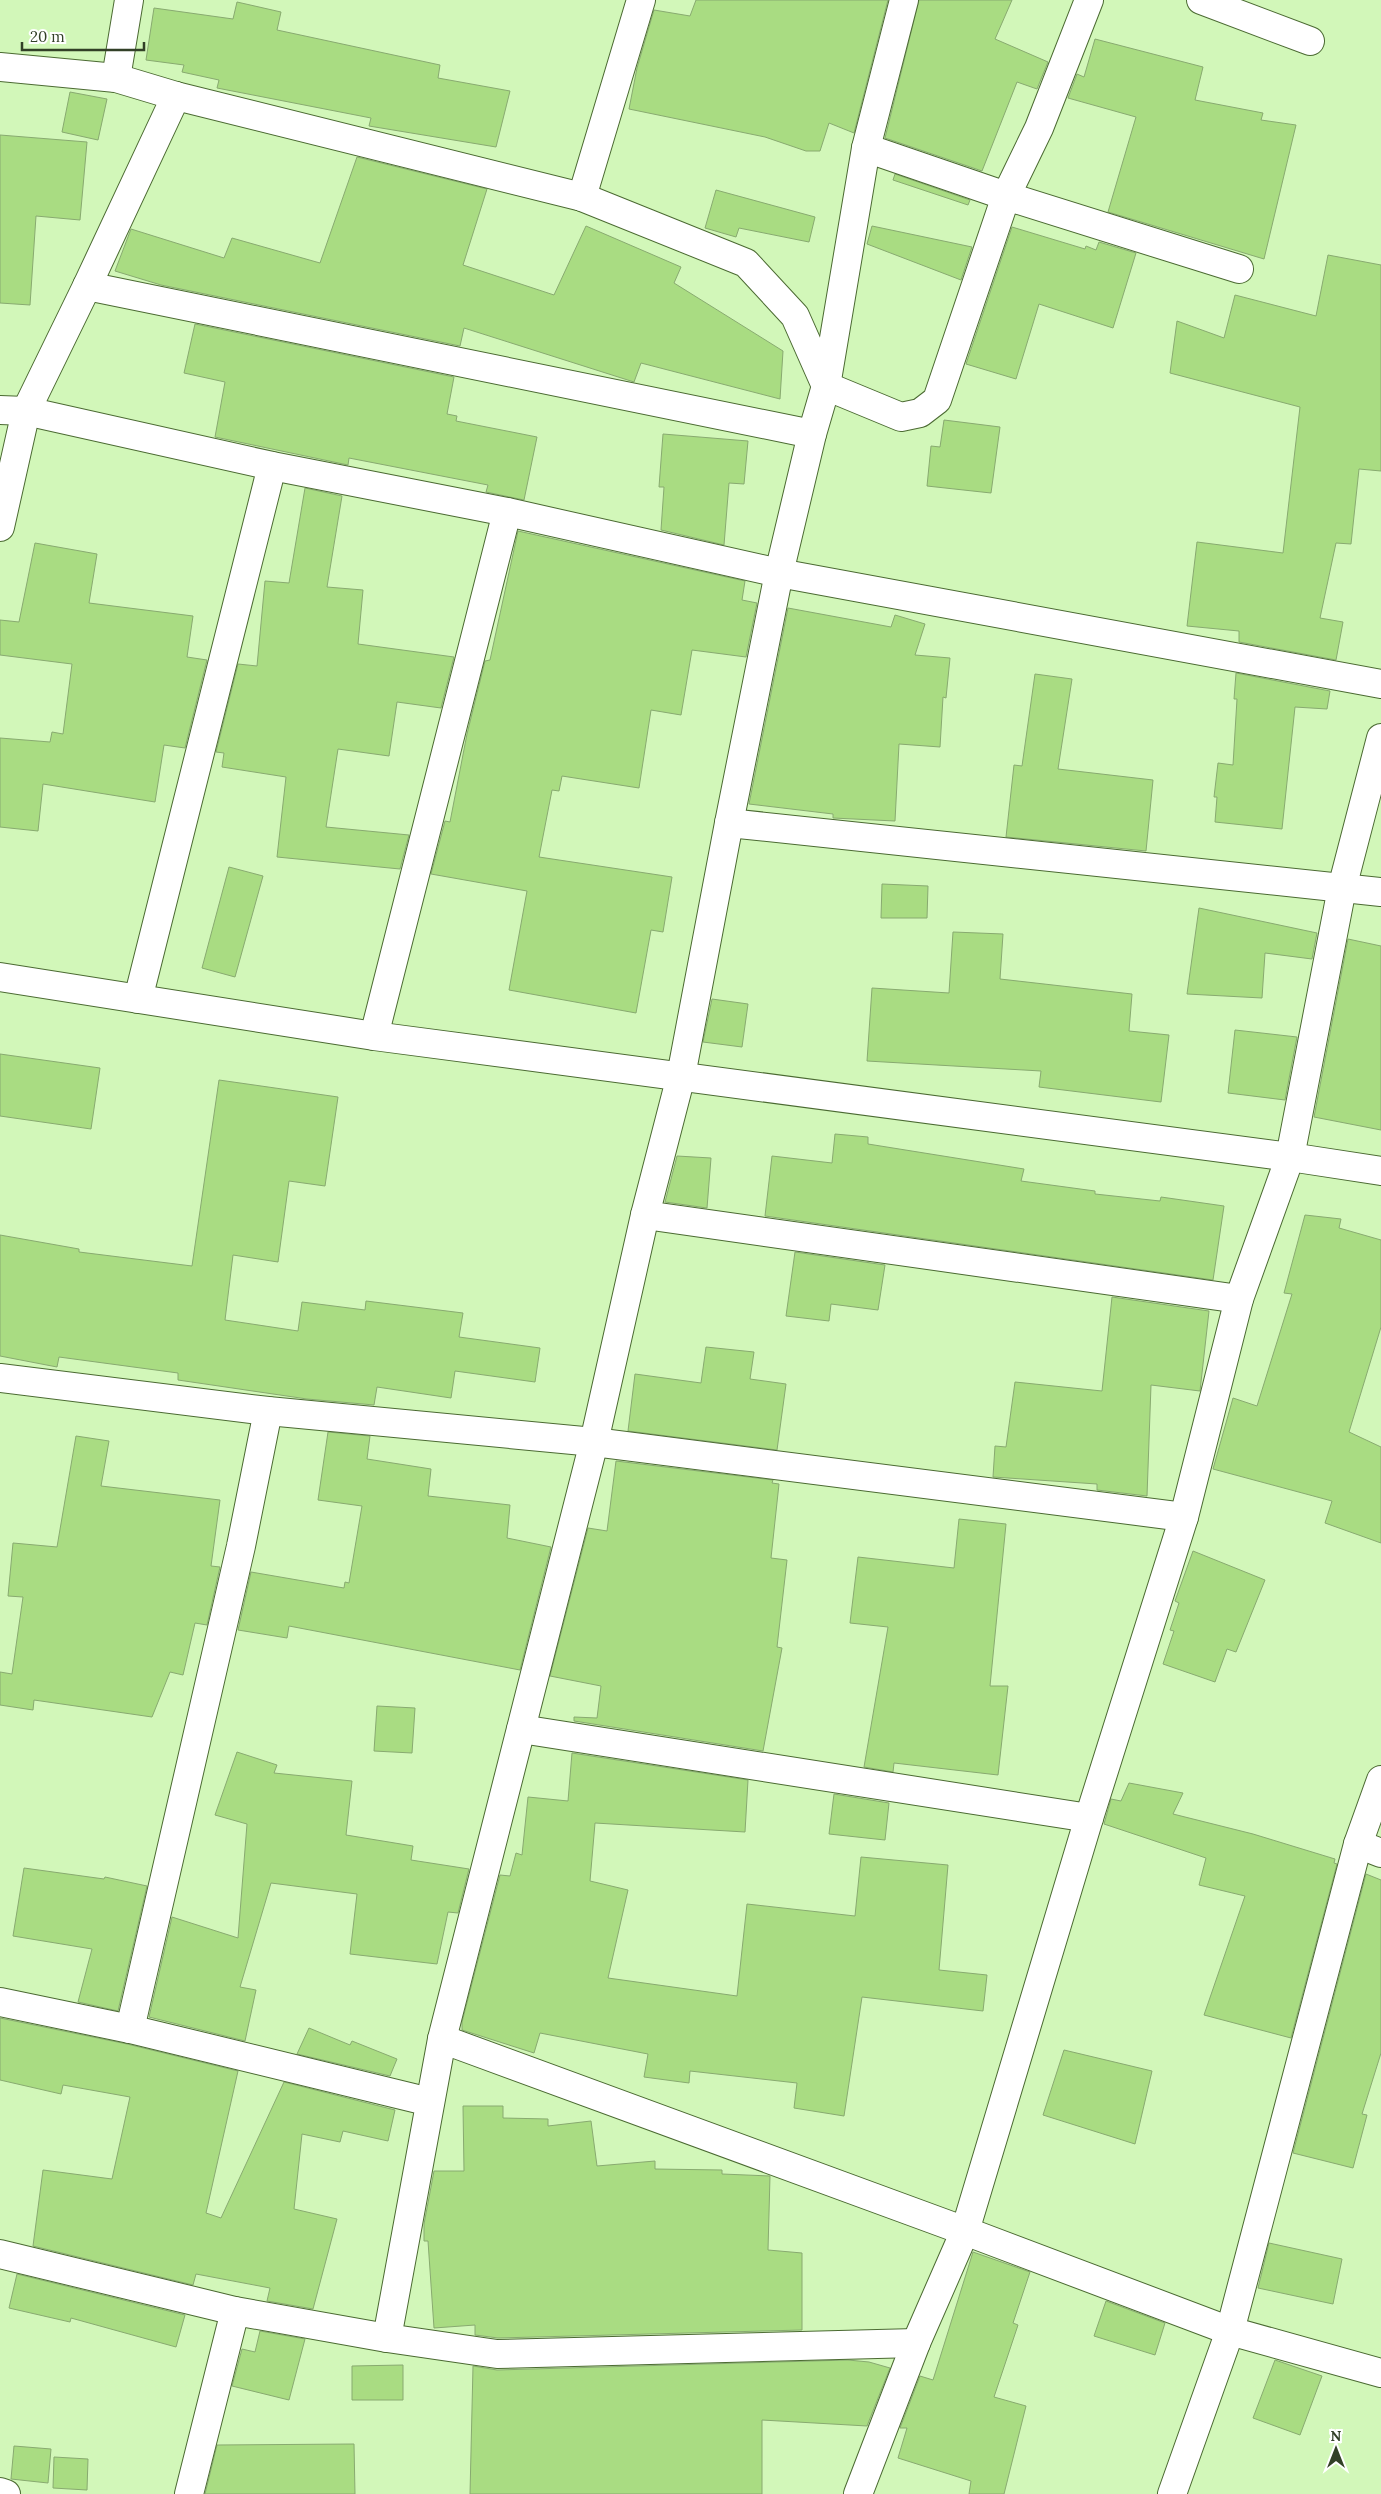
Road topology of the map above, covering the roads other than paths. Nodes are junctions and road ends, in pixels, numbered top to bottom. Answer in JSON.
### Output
{"nodes":[{"id":1,"x":129,"y":0,"type":"edge"},
{"id":2,"x":641,"y":0,"type":"edge"},
{"id":3,"x":904,"y":0,"type":"edge"},
{"id":4,"x":1089,"y":0,"type":"edge"},
{"id":5,"x":1201,"y":0,"type":"edge"},
{"id":6,"x":1310,"y":41,"type":"dead end"},
{"id":7,"x":0,"y":67,"type":"edge"},
{"id":8,"x":116,"y":78,"type":"junction"},
{"id":9,"x":176,"y":96,"type":"junction"},
{"id":10,"x":866,"y":148,"type":"junction"},
{"id":11,"x":1006,"y":196,"type":"junction"},
{"id":12,"x":582,"y":197,"type":"junction"},
{"id":13,"x":1239,"y":270,"type":"dead end"},
{"id":14,"x":87,"y":286,"type":"junction"},
{"id":15,"x":826,"y":386,"type":"junction"},
{"id":16,"x":13,"y":410,"type":"edge"},
{"id":17,"x":812,"y":434,"type":"junction"},
{"id":18,"x":272,"y":466,"type":"junction"},
{"id":19,"x":507,"y":512,"type":"junction"},
{"id":20,"x":0,"y":527,"type":"edge"},
{"id":21,"x":780,"y":573,"type":"junction"},
{"id":22,"x":1381,"y":684,"type":"edge"},
{"id":23,"x":1381,"y":738,"type":"edge"},
{"id":24,"x":729,"y":822,"type":"junction"},
{"id":25,"x":1342,"y":888,"type":"junction"},
{"id":26,"x":1381,"y":892,"type":"edge"},
{"id":27,"x":0,"y":977,"type":"edge"},
{"id":28,"x":138,"y":999,"type":"junction"},
{"id":29,"x":374,"y":1036,"type":"junction"},
{"id":30,"x":681,"y":1076,"type":"junction"},
{"id":31,"x":1290,"y":1157,"type":"junction"},
{"id":32,"x":1381,"y":1171,"type":"edge"},
{"id":33,"x":645,"y":1215,"type":"junction"},
{"id":34,"x":1239,"y":1299,"type":"junction"},
{"id":35,"x":0,"y":1378,"type":"edge"},
{"id":36,"x":268,"y":1411,"type":"junction"},
{"id":37,"x":594,"y":1442,"type":"junction"},
{"id":38,"x":1184,"y":1517,"type":"junction"},
{"id":39,"x":521,"y":1729,"type":"junction"},
{"id":40,"x":1381,"y":1780,"type":"edge"},
{"id":41,"x":1089,"y":1818,"type":"junction"},
{"id":42,"x":1370,"y":1848,"type":"edge"},
{"id":43,"x":0,"y":2002,"type":"edge"},
{"id":44,"x":130,"y":2029,"type":"junction"},
{"id":45,"x":442,"y":2039,"type":"junction"},
{"id":46,"x":430,"y":2102,"type":"junction"},
{"id":47,"x":965,"y":2230,"type":"junction"},
{"id":48,"x":0,"y":2254,"type":"edge"},
{"id":49,"x":235,"y":2311,"type":"junction"},
{"id":50,"x":1230,"y":2331,"type":"junction"},
{"id":51,"x":387,"y":2338,"type":"junction"},
{"id":52,"x":916,"y":2342,"type":"junction"},
{"id":53,"x":1381,"y":2373,"type":"edge"},
{"id":54,"x":0,"y":2492,"type":"edge"},
{"id":55,"x":6,"y":2494,"type":"edge"},
{"id":56,"x":189,"y":2494,"type":"edge"},
{"id":57,"x":858,"y":2494,"type":"edge"},
{"id":58,"x":1172,"y":2494,"type":"edge"}],
"edges":[{"from":1,"to":8,"type":"street"},
{"from":2,"to":12,"type":"street"},
{"from":3,"to":10,"type":"street"},
{"from":4,"to":11,"type":"street"},
{"from":5,"to":6,"type":"street"},
{"from":7,"to":8,"type":"street"},
{"from":8,"to":9,"type":"street"},
{"from":9,"to":12,"type":"street"},
{"from":9,"to":14,"type":"street"},
{"from":10,"to":11,"type":"street"},
{"from":10,"to":15,"type":"street"},
{"from":11,"to":13,"type":"street"},
{"from":11,"to":15,"type":"street"},
{"from":12,"to":15,"type":"street"},
{"from":14,"to":16,"type":"street"},
{"from":14,"to":17,"type":"street"},
{"from":15,"to":17,"type":"street"},
{"from":16,"to":18,"type":"street"},
{"from":16,"to":20,"type":"street"},
{"from":17,"to":21,"type":"street"},
{"from":18,"to":19,"type":"street"},
{"from":18,"to":28,"type":"street"},
{"from":19,"to":21,"type":"street"},
{"from":19,"to":29,"type":"street"},
{"from":21,"to":22,"type":"street"},
{"from":21,"to":24,"type":"street"},
{"from":23,"to":25,"type":"street"},
{"from":24,"to":25,"type":"street"},
{"from":24,"to":30,"type":"street"},
{"from":25,"to":26,"type":"street"},
{"from":25,"to":31,"type":"street"},
{"from":27,"to":28,"type":"street"},
{"from":28,"to":29,"type":"street"},
{"from":29,"to":30,"type":"street"},
{"from":30,"to":31,"type":"street"},
{"from":30,"to":33,"type":"street"},
{"from":31,"to":32,"type":"street"},
{"from":31,"to":34,"type":"street"},
{"from":33,"to":34,"type":"street"},
{"from":33,"to":37,"type":"street"},
{"from":34,"to":38,"type":"street"},
{"from":35,"to":36,"type":"street"},
{"from":36,"to":37,"type":"street"},
{"from":36,"to":44,"type":"street"},
{"from":37,"to":38,"type":"street"},
{"from":37,"to":39,"type":"street"},
{"from":38,"to":41,"type":"street"},
{"from":39,"to":41,"type":"street"},
{"from":39,"to":45,"type":"street"},
{"from":40,"to":42,"type":"street"},
{"from":41,"to":47,"type":"street"},
{"from":42,"to":50,"type":"street"},
{"from":43,"to":44,"type":"street"},
{"from":44,"to":46,"type":"street"},
{"from":45,"to":46,"type":"street"},
{"from":45,"to":47,"type":"street"},
{"from":46,"to":51,"type":"street"},
{"from":47,"to":50,"type":"street"},
{"from":47,"to":52,"type":"street"},
{"from":48,"to":49,"type":"street"},
{"from":49,"to":51,"type":"street"},
{"from":49,"to":56,"type":"street"},
{"from":50,"to":53,"type":"street"},
{"from":50,"to":58,"type":"street"},
{"from":51,"to":52,"type":"street"},
{"from":52,"to":57,"type":"street"},
{"from":54,"to":55,"type":"street"}]}
